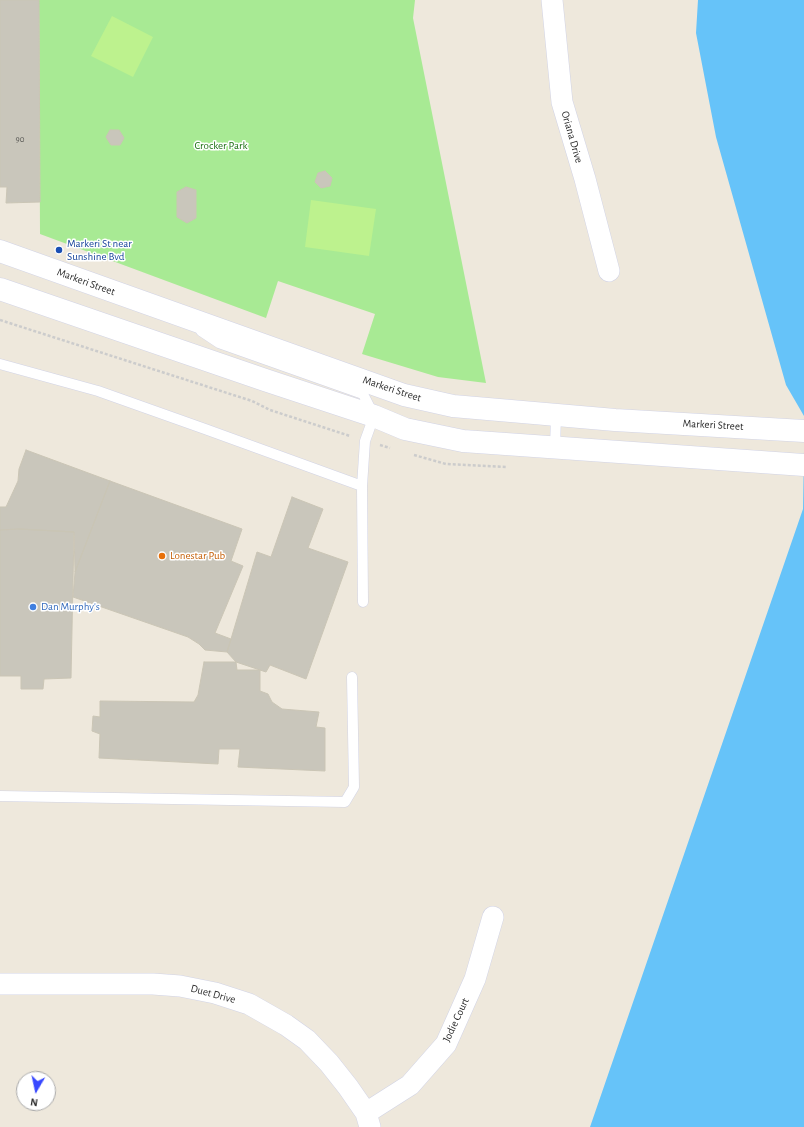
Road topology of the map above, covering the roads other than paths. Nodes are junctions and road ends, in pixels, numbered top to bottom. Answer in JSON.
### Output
{"nodes":[{"id":1,"x":552,"y":0,"type":"edge"},
{"id":2,"x":0,"y":251,"type":"edge"},
{"id":3,"x":609,"y":271,"type":"dead end"},
{"id":4,"x":0,"y":289,"type":"edge"},
{"id":5,"x":174,"y":313,"type":"junction"},
{"id":6,"x":0,"y":364,"type":"edge"},
{"id":7,"x":556,"y":415,"type":"junction"},
{"id":8,"x":374,"y":416,"type":"junction"},
{"id":9,"x":804,"y":431,"type":"edge"},
{"id":10,"x":555,"y":448,"type":"junction"},
{"id":11,"x":804,"y":465,"type":"edge"},
{"id":12,"x":362,"y":486,"type":"junction"},
{"id":13,"x":363,"y":602,"type":"dead end"},
{"id":14,"x":352,"y":677,"type":"dead end"},
{"id":15,"x":0,"y":796,"type":"edge"},
{"id":16,"x":493,"y":918,"type":"dead end"},
{"id":17,"x":0,"y":984,"type":"edge"},
{"id":18,"x":368,"y":1120,"type":"edge"}],
"edges":[{"from":1,"to":3,"type":"street","name":"Oriana Drive"},
{"from":2,"to":5,"type":"main road","name":"Markeri Street"},
{"from":4,"to":8,"type":"main road"},
{"from":5,"to":7,"type":"main road","name":"Markeri Street"},
{"from":5,"to":8,"type":"lane"},
{"from":6,"to":12,"type":"lane"},
{"from":7,"to":9,"type":"main road","name":"Markeri Street"},
{"from":7,"to":10,"type":"lane"},
{"from":8,"to":10,"type":"main road"},
{"from":8,"to":12,"type":"lane"},
{"from":10,"to":11,"type":"main road"},
{"from":12,"to":13,"type":"lane"},
{"from":14,"to":15,"type":"lane"},
{"from":16,"to":18,"type":"street","name":"Jodie Court"},
{"from":17,"to":18,"type":"street","name":"Duet Drive"}]}
